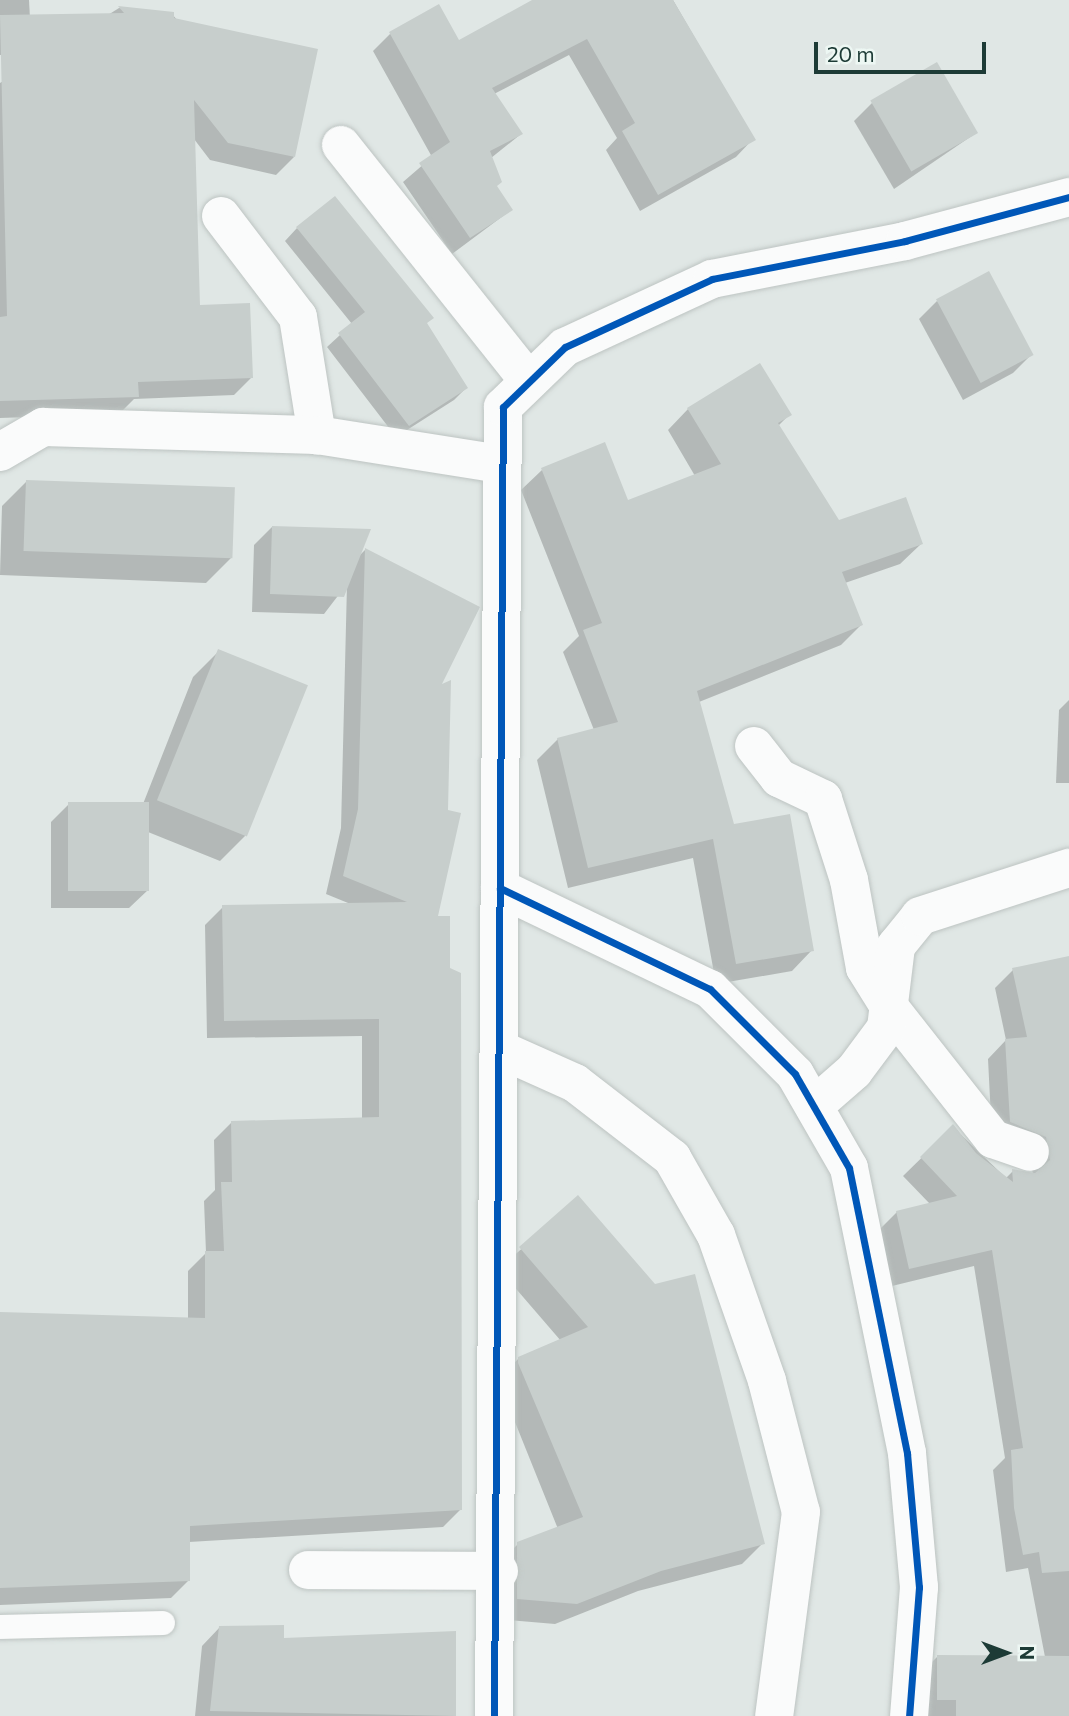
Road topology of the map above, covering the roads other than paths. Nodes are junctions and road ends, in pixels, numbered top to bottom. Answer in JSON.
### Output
{"nodes":[{"id":1,"x":341,"y":145,"type":"dead end"},
{"id":2,"x":1069,"y":197,"type":"edge"},
{"id":3,"x":221,"y":216,"type":"dead end"},
{"id":4,"x":528,"y":380,"type":"junction"},
{"id":5,"x":317,"y":436,"type":"junction"},
{"id":6,"x":0,"y":452,"type":"edge"},
{"id":7,"x":500,"y":464,"type":"junction"},
{"id":8,"x":754,"y":746,"type":"dead end"},
{"id":9,"x":1069,"y":868,"type":"edge"},
{"id":10,"x":500,"y":888,"type":"junction"},
{"id":11,"x":890,"y":1008,"type":"junction"},
{"id":12,"x":499,"y":1049,"type":"junction"},
{"id":13,"x":814,"y":1106,"type":"junction"},
{"id":14,"x":1030,"y":1152,"type":"dead end"},
{"id":15,"x":308,"y":1570,"type":"dead end"},
{"id":16,"x":499,"y":1571,"type":"junction"},
{"id":17,"x":163,"y":1623,"type":"dead end"},
{"id":18,"x":0,"y":1627,"type":"edge"},
{"id":19,"x":494,"y":1716,"type":"edge"},
{"id":20,"x":775,"y":1716,"type":"edge"},
{"id":21,"x":909,"y":1716,"type":"edge"}],
"edges":[{"from":1,"to":4,"type":"street"},
{"from":2,"to":4,"type":"street"},
{"from":3,"to":5,"type":"street"},
{"from":4,"to":7,"type":"street"},
{"from":5,"to":6,"type":"street"},
{"from":5,"to":7,"type":"street"},
{"from":7,"to":10,"type":"street"},
{"from":8,"to":11,"type":"street"},
{"from":9,"to":11,"type":"street"},
{"from":10,"to":12,"type":"street"},
{"from":10,"to":13,"type":"street"},
{"from":11,"to":13,"type":"street"},
{"from":11,"to":14,"type":"street"},
{"from":12,"to":16,"type":"street"},
{"from":12,"to":20,"type":"street"},
{"from":13,"to":21,"type":"street"},
{"from":15,"to":16,"type":"street"},
{"from":16,"to":19,"type":"street"},
{"from":17,"to":18,"type":"lane"}]}
